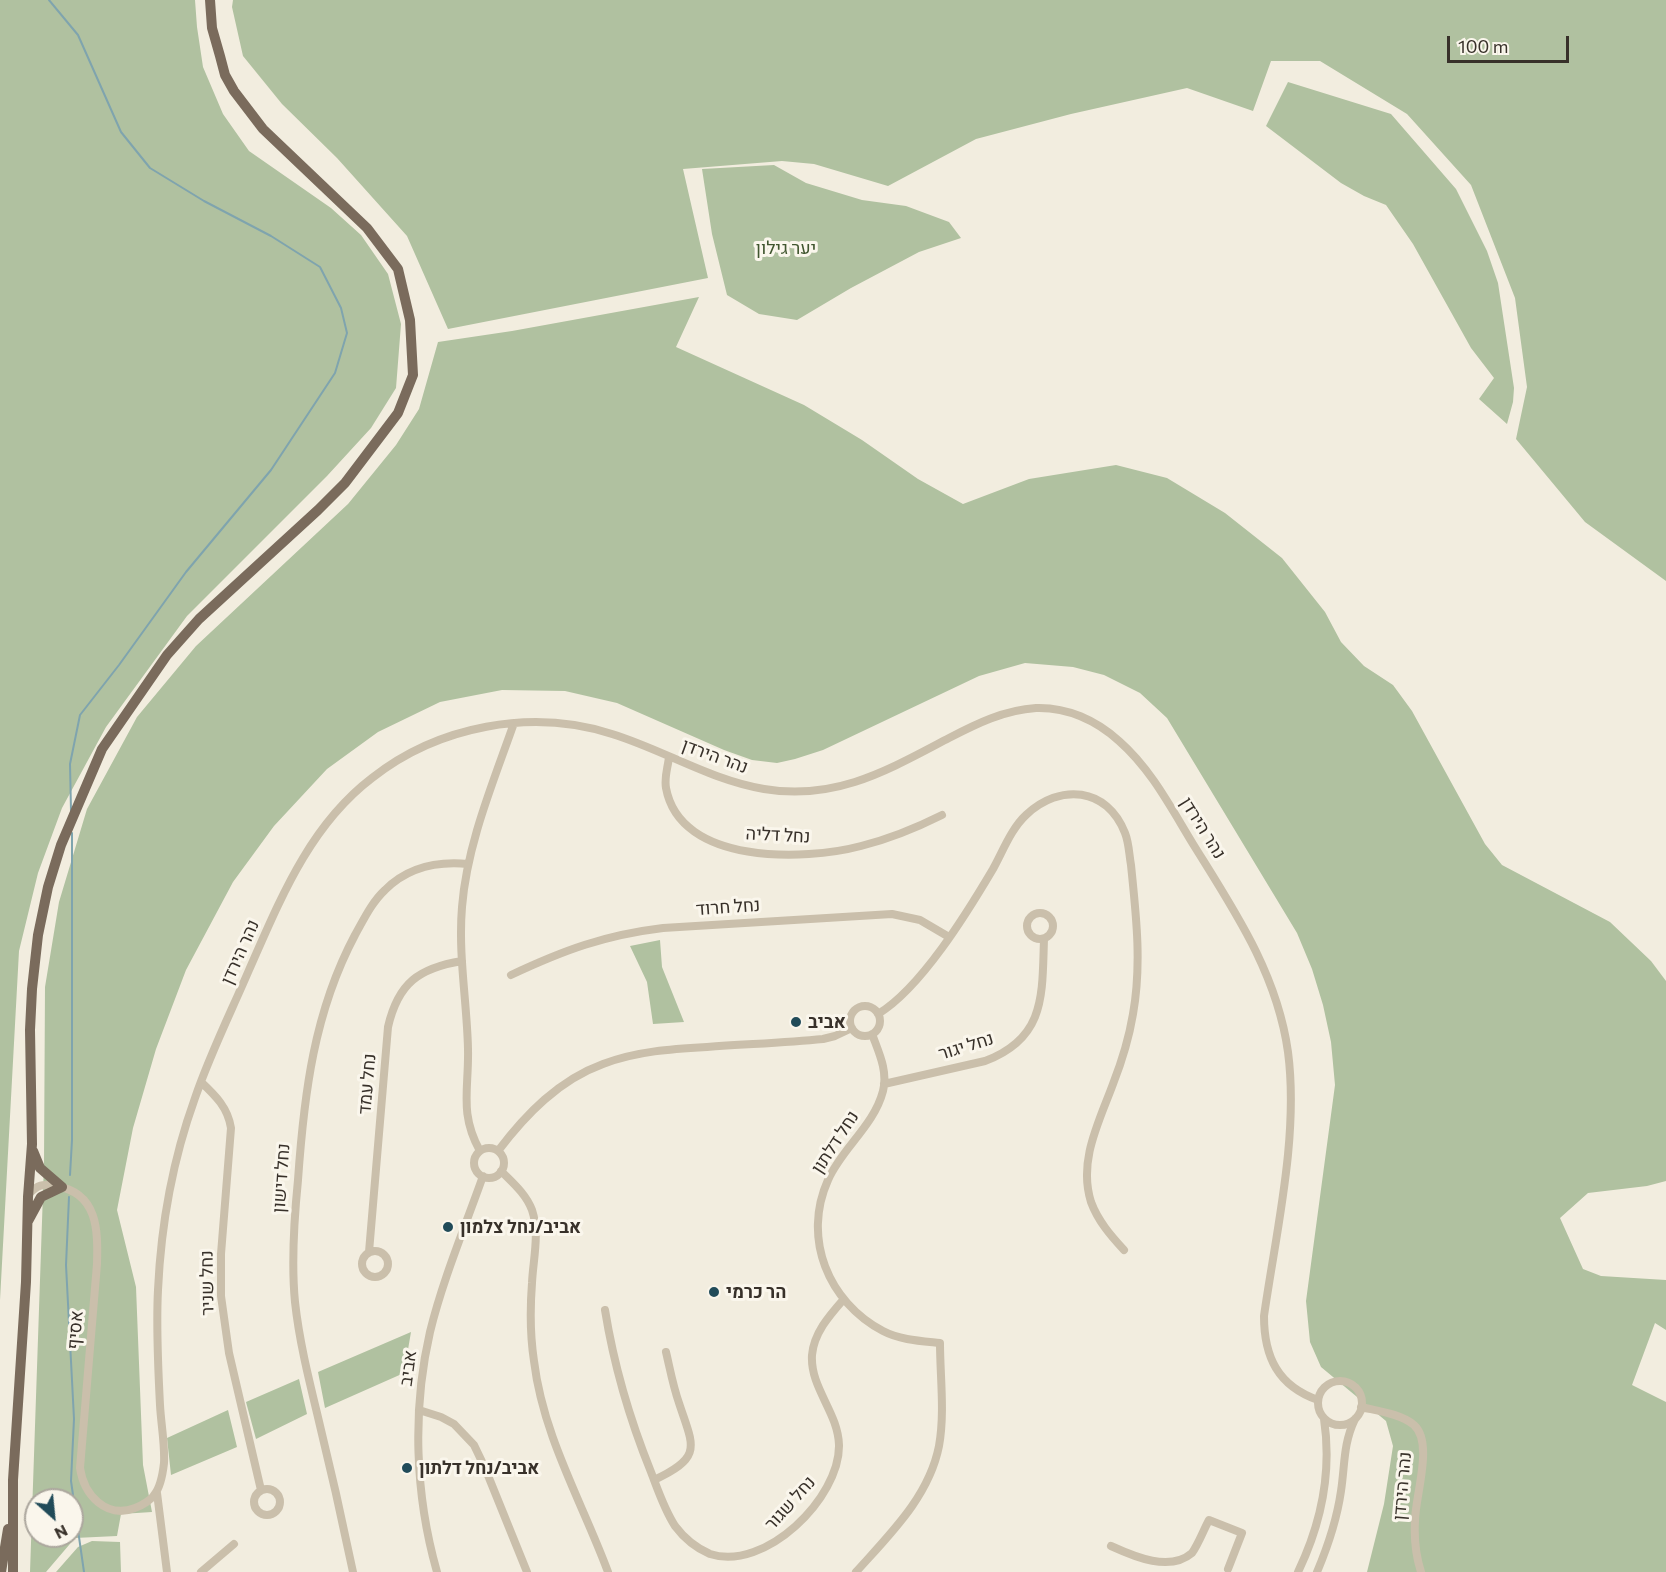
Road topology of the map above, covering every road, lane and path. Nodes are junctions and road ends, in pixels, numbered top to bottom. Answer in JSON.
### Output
{"nodes":[{"id":1,"x":210,"y":0,"type":"edge"},
{"id":2,"x":514,"y":723,"type":"junction"},
{"id":3,"x":669,"y":757,"type":"junction"},
{"id":4,"x":942,"y":814,"type":"dead end"},
{"id":5,"x":468,"y":864,"type":"junction"},
{"id":6,"x":949,"y":937,"type":"junction"},
{"id":7,"x":1044,"y":939,"type":"dead end"},
{"id":8,"x":462,"y":961,"type":"junction"},
{"id":9,"x":511,"y":975,"type":"dead end"},
{"id":10,"x":878,"y":1014,"type":"junction"},
{"id":11,"x":852,"y":1028,"type":"junction"},
{"id":12,"x":872,"y":1034,"type":"junction"},
{"id":13,"x":201,"y":1083,"type":"junction"},
{"id":14,"x":884,"y":1084,"type":"junction"},
{"id":15,"x":32,"y":1144,"type":"junction"},
{"id":16,"x":480,"y":1151,"type":"junction"},
{"id":17,"x":498,"y":1151,"type":"junction"},
{"id":18,"x":501,"y":1171,"type":"junction"},
{"id":19,"x":483,"y":1176,"type":"junction"},
{"id":20,"x":62,"y":1187,"type":"junction"},
{"id":21,"x":28,"y":1197,"type":"junction"},
{"id":22,"x":27,"y":1224,"type":"junction"},
{"id":23,"x":1124,"y":1250,"type":"dead end"},
{"id":24,"x":369,"y":1252,"type":"dead end"},
{"id":25,"x":843,"y":1300,"type":"junction"},
{"id":26,"x":605,"y":1311,"type":"dead end"},
{"id":27,"x":666,"y":1352,"type":"dead end"},
{"id":28,"x":1318,"y":1400,"type":"junction"},
{"id":29,"x":1361,"y":1407,"type":"junction"},
{"id":30,"x":420,"y":1410,"type":"junction"},
{"id":31,"x":1324,"y":1419,"type":"junction"},
{"id":32,"x":1355,"y":1419,"type":"junction"},
{"id":33,"x":654,"y":1480,"type":"junction"},
{"id":34,"x":261,"y":1490,"type":"dead end"},
{"id":35,"x":157,"y":1493,"type":"junction"},
{"id":36,"x":12,"y":1511,"type":"junction"},
{"id":37,"x":234,"y":1544,"type":"dead end"},
{"id":38,"x":1111,"y":1546,"type":"dead end"},
{"id":39,"x":1228,"y":1569,"type":"dead end"},
{"id":40,"x":2,"y":1572,"type":"edge"},
{"id":41,"x":13,"y":1572,"type":"edge"},
{"id":42,"x":167,"y":1572,"type":"edge"},
{"id":43,"x":201,"y":1572,"type":"edge"},
{"id":44,"x":353,"y":1572,"type":"edge"},
{"id":45,"x":437,"y":1572,"type":"edge"},
{"id":46,"x":527,"y":1572,"type":"edge"},
{"id":47,"x":608,"y":1572,"type":"edge"},
{"id":48,"x":856,"y":1572,"type":"edge"},
{"id":49,"x":1298,"y":1572,"type":"edge"},
{"id":50,"x":1317,"y":1572,"type":"edge"},
{"id":51,"x":1421,"y":1572,"type":"edge"}],
"edges":[{"from":1,"to":15,"type":"main road"},
{"from":2,"to":3,"type":"street","name":"נהר הירדן"},
{"from":2,"to":5,"type":"street"},
{"from":2,"to":13,"type":"street","name":"נהר הירדן"},
{"from":3,"to":4,"type":"street","name":"נחל דליה"},
{"from":3,"to":28,"type":"street","name":"נהר הירדן"},
{"from":5,"to":8,"type":"street"},
{"from":5,"to":44,"type":"street","name":"נחל דישון"},
{"from":6,"to":9,"type":"street","name":"נחל חרוד"},
{"from":6,"to":10,"type":"street"},
{"from":6,"to":23,"type":"street"},
{"from":7,"to":14,"type":"street","name":"נחל יגור"},
{"from":8,"to":16,"type":"street"},
{"from":8,"to":24,"type":"street","name":"נחל עמד"},
{"from":10,"to":11,"type":"street"},
{"from":10,"to":12,"type":"street"},
{"from":11,"to":12,"type":"street"},
{"from":11,"to":17,"type":"street"},
{"from":12,"to":14,"type":"street","name":"נחל דלתון"},
{"from":13,"to":34,"type":"street","name":"נחל שניר"},
{"from":13,"to":35,"type":"street","name":"נהר הירדן"},
{"from":14,"to":25,"type":"street","name":"נחל דלתון"},
{"from":15,"to":20,"type":"main road"},
{"from":15,"to":21,"type":"main road"},
{"from":16,"to":17,"type":"street"},
{"from":16,"to":19,"type":"street"},
{"from":17,"to":18,"type":"street"},
{"from":18,"to":19,"type":"street"},
{"from":18,"to":47,"type":"street"},
{"from":19,"to":30,"type":"street","name":"אביב"},
{"from":20,"to":21,"type":"street"},
{"from":20,"to":22,"type":"main road"},
{"from":20,"to":35,"type":"street","name":"אסיף"},
{"from":21,"to":22,"type":"main road"},
{"from":22,"to":36,"type":"main road"},
{"from":25,"to":33,"type":"street","name":"נחל שגור"},
{"from":25,"to":48,"type":"street","name":"נחל דלתון"},
{"from":26,"to":33,"type":"street","name":"נחל שגור"},
{"from":27,"to":33,"type":"street"},
{"from":28,"to":29,"type":"street"},
{"from":28,"to":31,"type":"street"},
{"from":29,"to":32,"type":"street"},
{"from":29,"to":51,"type":"street","name":"נהר הירדן"},
{"from":30,"to":45,"type":"street","name":"אביב"},
{"from":30,"to":46,"type":"street"},
{"from":31,"to":32,"type":"street"},
{"from":31,"to":49,"type":"street"},
{"from":32,"to":50,"type":"street"},
{"from":35,"to":42,"type":"street"},
{"from":36,"to":40,"type":"main road"},
{"from":36,"to":41,"type":"main road"},
{"from":37,"to":43,"type":"street"},
{"from":38,"to":39,"type":"street"}]}
